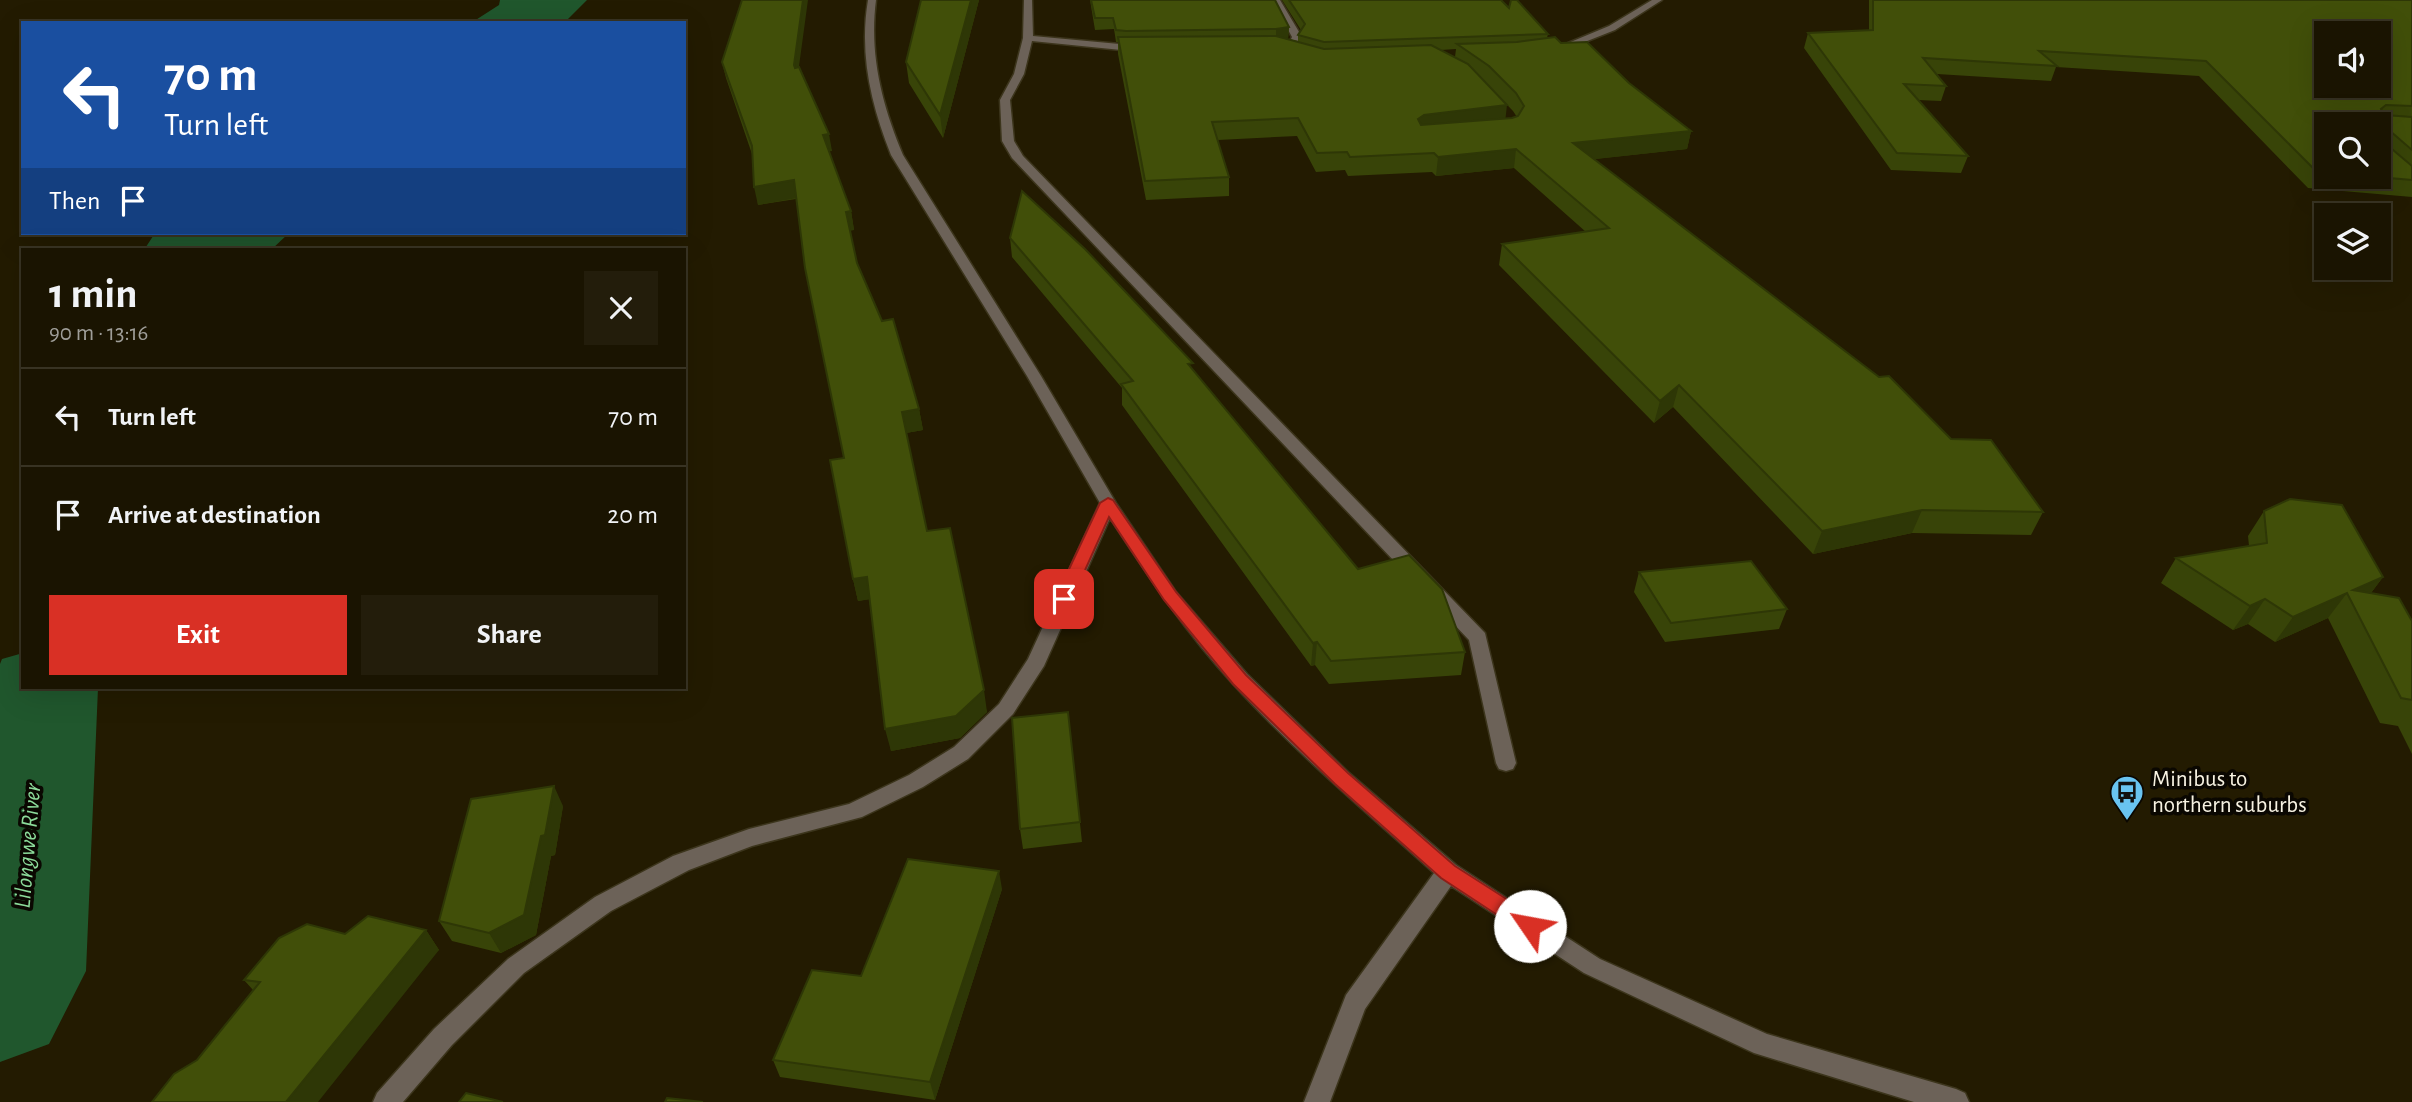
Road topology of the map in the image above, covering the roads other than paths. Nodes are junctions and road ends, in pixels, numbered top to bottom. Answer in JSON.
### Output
{"nodes":[{"id":1,"x":872,"y":0,"type":"edge"},
{"id":2,"x":1028,"y":0,"type":"edge"},
{"id":3,"x":1276,"y":0,"type":"edge"},
{"id":4,"x":1658,"y":0,"type":"edge"},
{"id":5,"x":1028,"y":38,"type":"junction"},
{"id":6,"x":1276,"y":47,"type":"junction"},
{"id":7,"x":1263,"y":48,"type":"edge"},
{"id":8,"x":1157,"y":50,"type":"edge"},
{"id":9,"x":1542,"y":53,"type":"edge"},
{"id":10,"x":1298,"y":54,"type":"edge"},
{"id":11,"x":1108,"y":503,"type":"junction"},
{"id":12,"x":1506,"y":763,"type":"dead end"},
{"id":13,"x":1448,"y":872,"type":"junction"},
{"id":14,"x":386,"y":1102,"type":"edge"},
{"id":15,"x":1317,"y":1102,"type":"edge"},
{"id":16,"x":1956,"y":1102,"type":"edge"}],
"edges":[{"from":1,"to":11,"type":"street"},
{"from":2,"to":5,"type":"street"},
{"from":3,"to":6,"type":"street"},
{"from":4,"to":9,"type":"street"},
{"from":5,"to":8,"type":"street"},
{"from":5,"to":12,"type":"street"},
{"from":6,"to":7,"type":"street"},
{"from":6,"to":10,"type":"street"},
{"from":11,"to":13,"type":"street"},
{"from":11,"to":14,"type":"street"},
{"from":13,"to":15,"type":"street"},
{"from":13,"to":16,"type":"street"}]}
